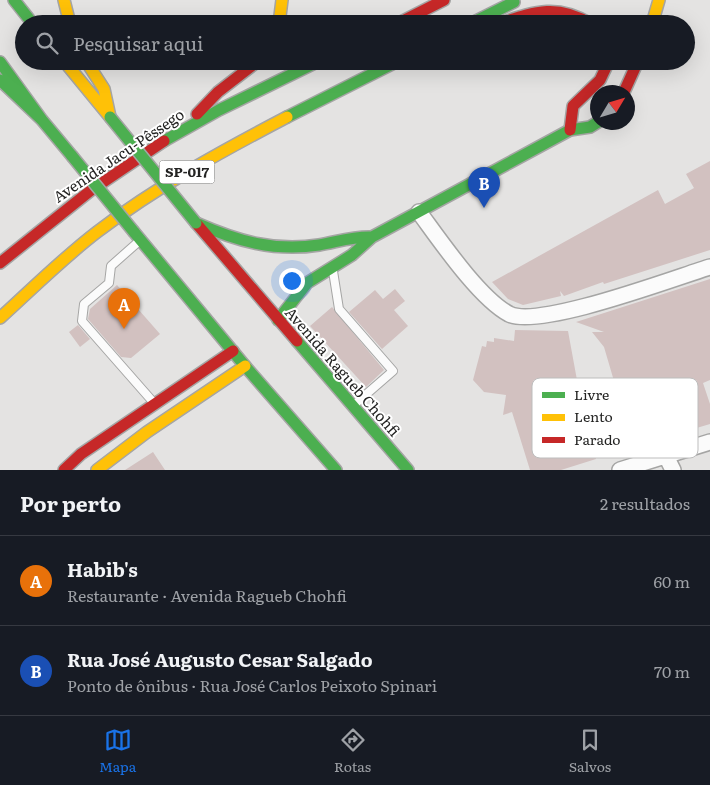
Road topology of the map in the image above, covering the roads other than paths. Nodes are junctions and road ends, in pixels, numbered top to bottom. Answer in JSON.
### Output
{"nodes":[{"id":1,"x":14,"y":0,"type":"edge"},
{"id":2,"x":64,"y":0,"type":"edge"},
{"id":3,"x":282,"y":0,"type":"edge"},
{"id":4,"x":444,"y":0,"type":"edge"},
{"id":5,"x":517,"y":0,"type":"edge"},
{"id":6,"x":659,"y":0,"type":"edge"},
{"id":7,"x":26,"y":15,"type":"edge"},
{"id":8,"x":68,"y":15,"type":"edge"},
{"id":9,"x":281,"y":15,"type":"edge"},
{"id":10,"x":415,"y":15,"type":"edge"},
{"id":11,"x":488,"y":15,"type":"edge"},
{"id":12,"x":525,"y":15,"type":"edge"},
{"id":13,"x":580,"y":15,"type":"edge"},
{"id":14,"x":655,"y":15,"type":"edge"},
{"id":15,"x":0,"y":62,"type":"edge"},
{"id":16,"x":71,"y":70,"type":"edge"},
{"id":17,"x":92,"y":70,"type":"edge"},
{"id":18,"x":245,"y":70,"type":"edge"},
{"id":19,"x":301,"y":70,"type":"edge"},
{"id":20,"x":381,"y":70,"type":"edge"},
{"id":21,"x":605,"y":70,"type":"edge"},
{"id":22,"x":634,"y":70,"type":"edge"},
{"id":23,"x":0,"y":80,"type":"edge"},
{"id":24,"x":627,"y":85,"type":"edge"},
{"id":25,"x":110,"y":117,"type":"junction"},
{"id":26,"x":42,"y":120,"type":"junction"},
{"id":27,"x":188,"y":126,"type":"junction"},
{"id":28,"x":590,"y":127,"type":"edge"},
{"id":29,"x":570,"y":130,"type":"junction"},
{"id":30,"x":418,"y":212,"type":"junction"},
{"id":31,"x":47,"y":222,"type":"junction"},
{"id":32,"x":196,"y":223,"type":"junction"},
{"id":33,"x":32,"y":224,"type":"dead end"},
{"id":34,"x":137,"y":236,"type":"junction"},
{"id":35,"x":372,"y":237,"type":"junction"},
{"id":36,"x":0,"y":263,"type":"edge"},
{"id":37,"x":332,"y":266,"type":"junction"},
{"id":38,"x":710,"y":267,"type":"edge"},
{"id":39,"x":0,"y":318,"type":"edge"},
{"id":40,"x":278,"y":320,"type":"junction"},
{"id":41,"x":233,"y":352,"type":"junction"},
{"id":42,"x":245,"y":366,"type":"junction"},
{"id":43,"x":155,"y":404,"type":"junction"},
{"id":44,"x":352,"y":406,"type":"junction"},
{"id":45,"x":710,"y":442,"type":"edge"},
{"id":46,"x":698,"y":446,"type":"edge"},
{"id":47,"x":659,"y":458,"type":"edge"},
{"id":48,"x":667,"y":458,"type":"edge"},
{"id":49,"x":64,"y":470,"type":"edge"},
{"id":50,"x":97,"y":470,"type":"edge"},
{"id":51,"x":336,"y":470,"type":"edge"},
{"id":52,"x":408,"y":470,"type":"edge"},
{"id":53,"x":620,"y":470,"type":"edge"},
{"id":54,"x":673,"y":470,"type":"edge"}],
"edges":[{"from":1,"to":7,"type":"main road"},
{"from":2,"to":8,"type":"main road"},
{"from":3,"to":9,"type":"main road"},
{"from":4,"to":10,"type":"main road"},
{"from":5,"to":11,"type":"main road"},
{"from":6,"to":14,"type":"main road"},
{"from":12,"to":13,"type":"main road"},
{"from":15,"to":26,"type":"main road"},
{"from":16,"to":25,"type":"main road","name":"Avenida Ragueb Chohfi"},
{"from":17,"to":25,"type":"main road"},
{"from":18,"to":27,"type":"main road"},
{"from":19,"to":27,"type":"main road","name":"Avenida Jacu-Pêssego","number":"SP-017"},
{"from":20,"to":39,"type":"main road","number":"SP-017"},
{"from":21,"to":29,"type":"main road"},
{"from":22,"to":24,"type":"main road"},
{"from":23,"to":26,"type":"main road"},
{"from":25,"to":32,"type":"main road","name":"Avenida Ragueb Chohfi","bridge":true},
{"from":26,"to":34,"type":"main road","bridge":true},
{"from":27,"to":31,"type":"main road","name":"Avenida Jacu-Pêssego","number":"SP-017"},
{"from":28,"to":29,"type":"main road"},
{"from":29,"to":30,"type":"main road"},
{"from":30,"to":35,"type":"main road"},
{"from":30,"to":38,"type":"street"},
{"from":31,"to":33,"type":"main road"},
{"from":31,"to":36,"type":"main road","name":"Avenida Jacu-Pêssego","number":"SP-017"},
{"from":32,"to":35,"type":"main road"},
{"from":32,"to":40,"type":"main road","name":"Avenida Ragueb Chohfi"},
{"from":34,"to":41,"type":"main road"},
{"from":34,"to":43,"type":"lane"},
{"from":35,"to":37,"type":"main road"},
{"from":37,"to":40,"type":"main road"},
{"from":37,"to":44,"type":"lane"},
{"from":40,"to":44,"type":"main road","name":"Avenida Ragueb Chohfi"},
{"from":41,"to":42,"type":"main road"},
{"from":41,"to":43,"type":"main road"},
{"from":42,"to":50,"type":"main road"},
{"from":42,"to":51,"type":"main road"},
{"from":43,"to":49,"type":"main road"},
{"from":44,"to":52,"type":"main road","name":"Avenida Ragueb Chohfi"},
{"from":45,"to":46,"type":"street"},
{"from":47,"to":53,"type":"street"},
{"from":48,"to":54,"type":"street"}]}
